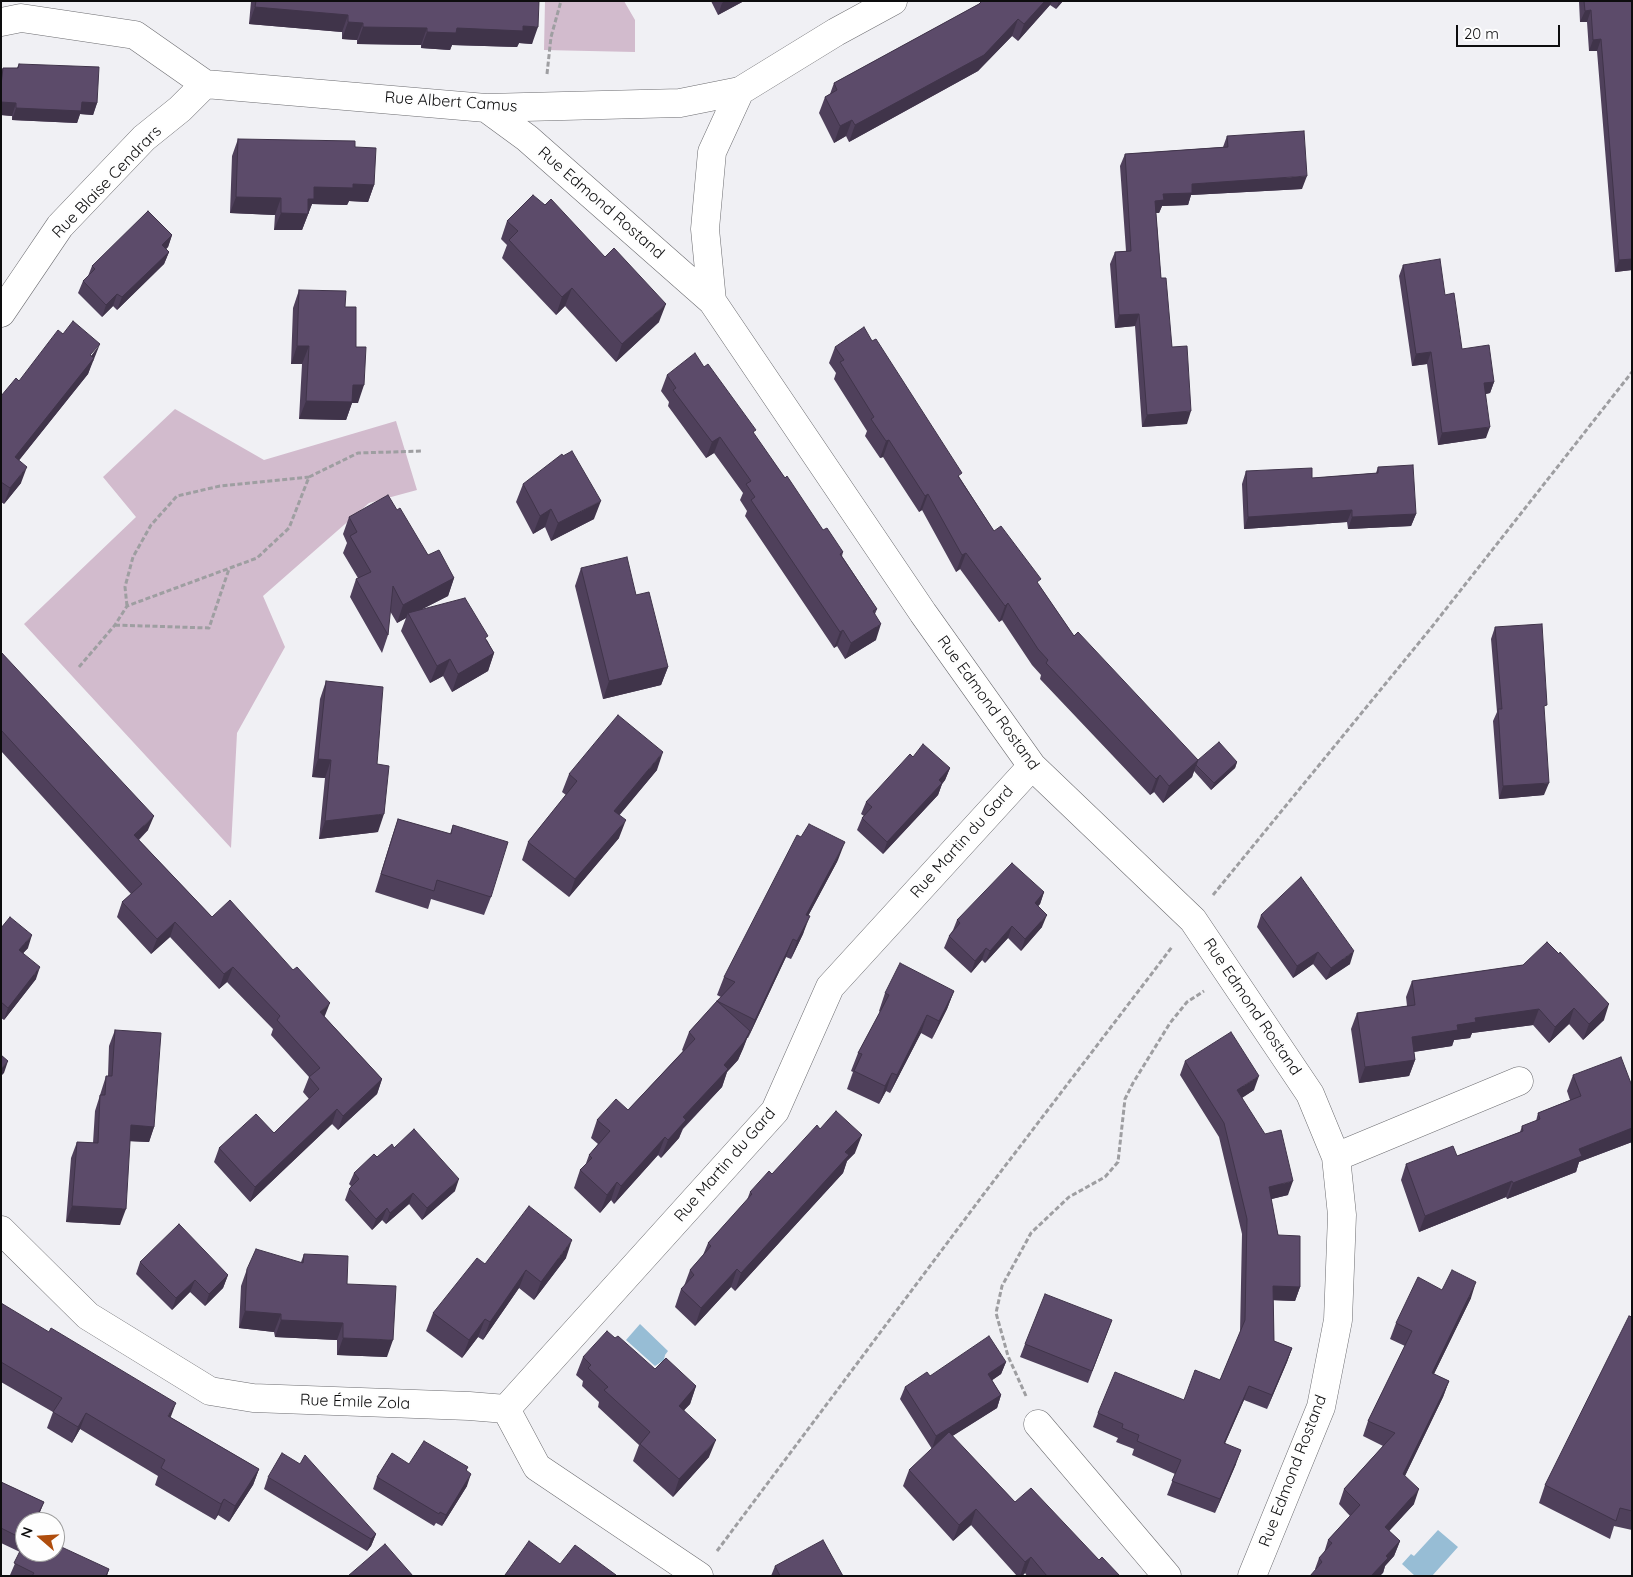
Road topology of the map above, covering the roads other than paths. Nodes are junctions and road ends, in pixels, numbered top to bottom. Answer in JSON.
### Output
{"nodes":[{"id":1,"x":893,"y":1,"type":"edge"},
{"id":2,"x":1,"y":22,"type":"edge"},
{"id":3,"x":205,"y":84,"type":"junction"},
{"id":4,"x":740,"y":91,"type":"junction"},
{"id":5,"x":486,"y":108,"type":"junction"},
{"id":6,"x":712,"y":301,"type":"junction"},
{"id":7,"x":1,"y":314,"type":"edge"},
{"id":8,"x":1032,"y":766,"type":"junction"},
{"id":9,"x":1519,"y":1081,"type":"dead end"},
{"id":10,"x":1336,"y":1157,"type":"junction"},
{"id":11,"x":1,"y":1230,"type":"edge"},
{"id":12,"x":506,"y":1409,"type":"junction"},
{"id":13,"x":1038,"y":1424,"type":"road end"},
{"id":14,"x":699,"y":1576,"type":"edge"},
{"id":15,"x":1167,"y":1576,"type":"edge"},
{"id":16,"x":1252,"y":1576,"type":"edge"}],
"edges":[{"from":1,"to":4,"type":"street","name":"Rue Albert Camus"},
{"from":2,"to":3,"type":"street"},
{"from":3,"to":5,"type":"street","name":"Rue Albert Camus"},
{"from":3,"to":7,"type":"street","name":"Rue Blaise Cendrars"},
{"from":4,"to":5,"type":"street","name":"Rue Albert Camus"},
{"from":4,"to":6,"type":"street","name":"Rue Edmond Rostand"},
{"from":5,"to":6,"type":"street","name":"Rue Edmond Rostand"},
{"from":6,"to":8,"type":"street","name":"Rue Edmond Rostand"},
{"from":8,"to":10,"type":"street","name":"Rue Edmond Rostand"},
{"from":8,"to":12,"type":"street","name":"Rue Martin du Gard"},
{"from":9,"to":10,"type":"street"},
{"from":10,"to":16,"type":"street","name":"Rue Edmond Rostand"},
{"from":11,"to":12,"type":"street","name":"Rue Émile Zola"},
{"from":12,"to":14,"type":"street"},
{"from":13,"to":15,"type":"street"}]}
